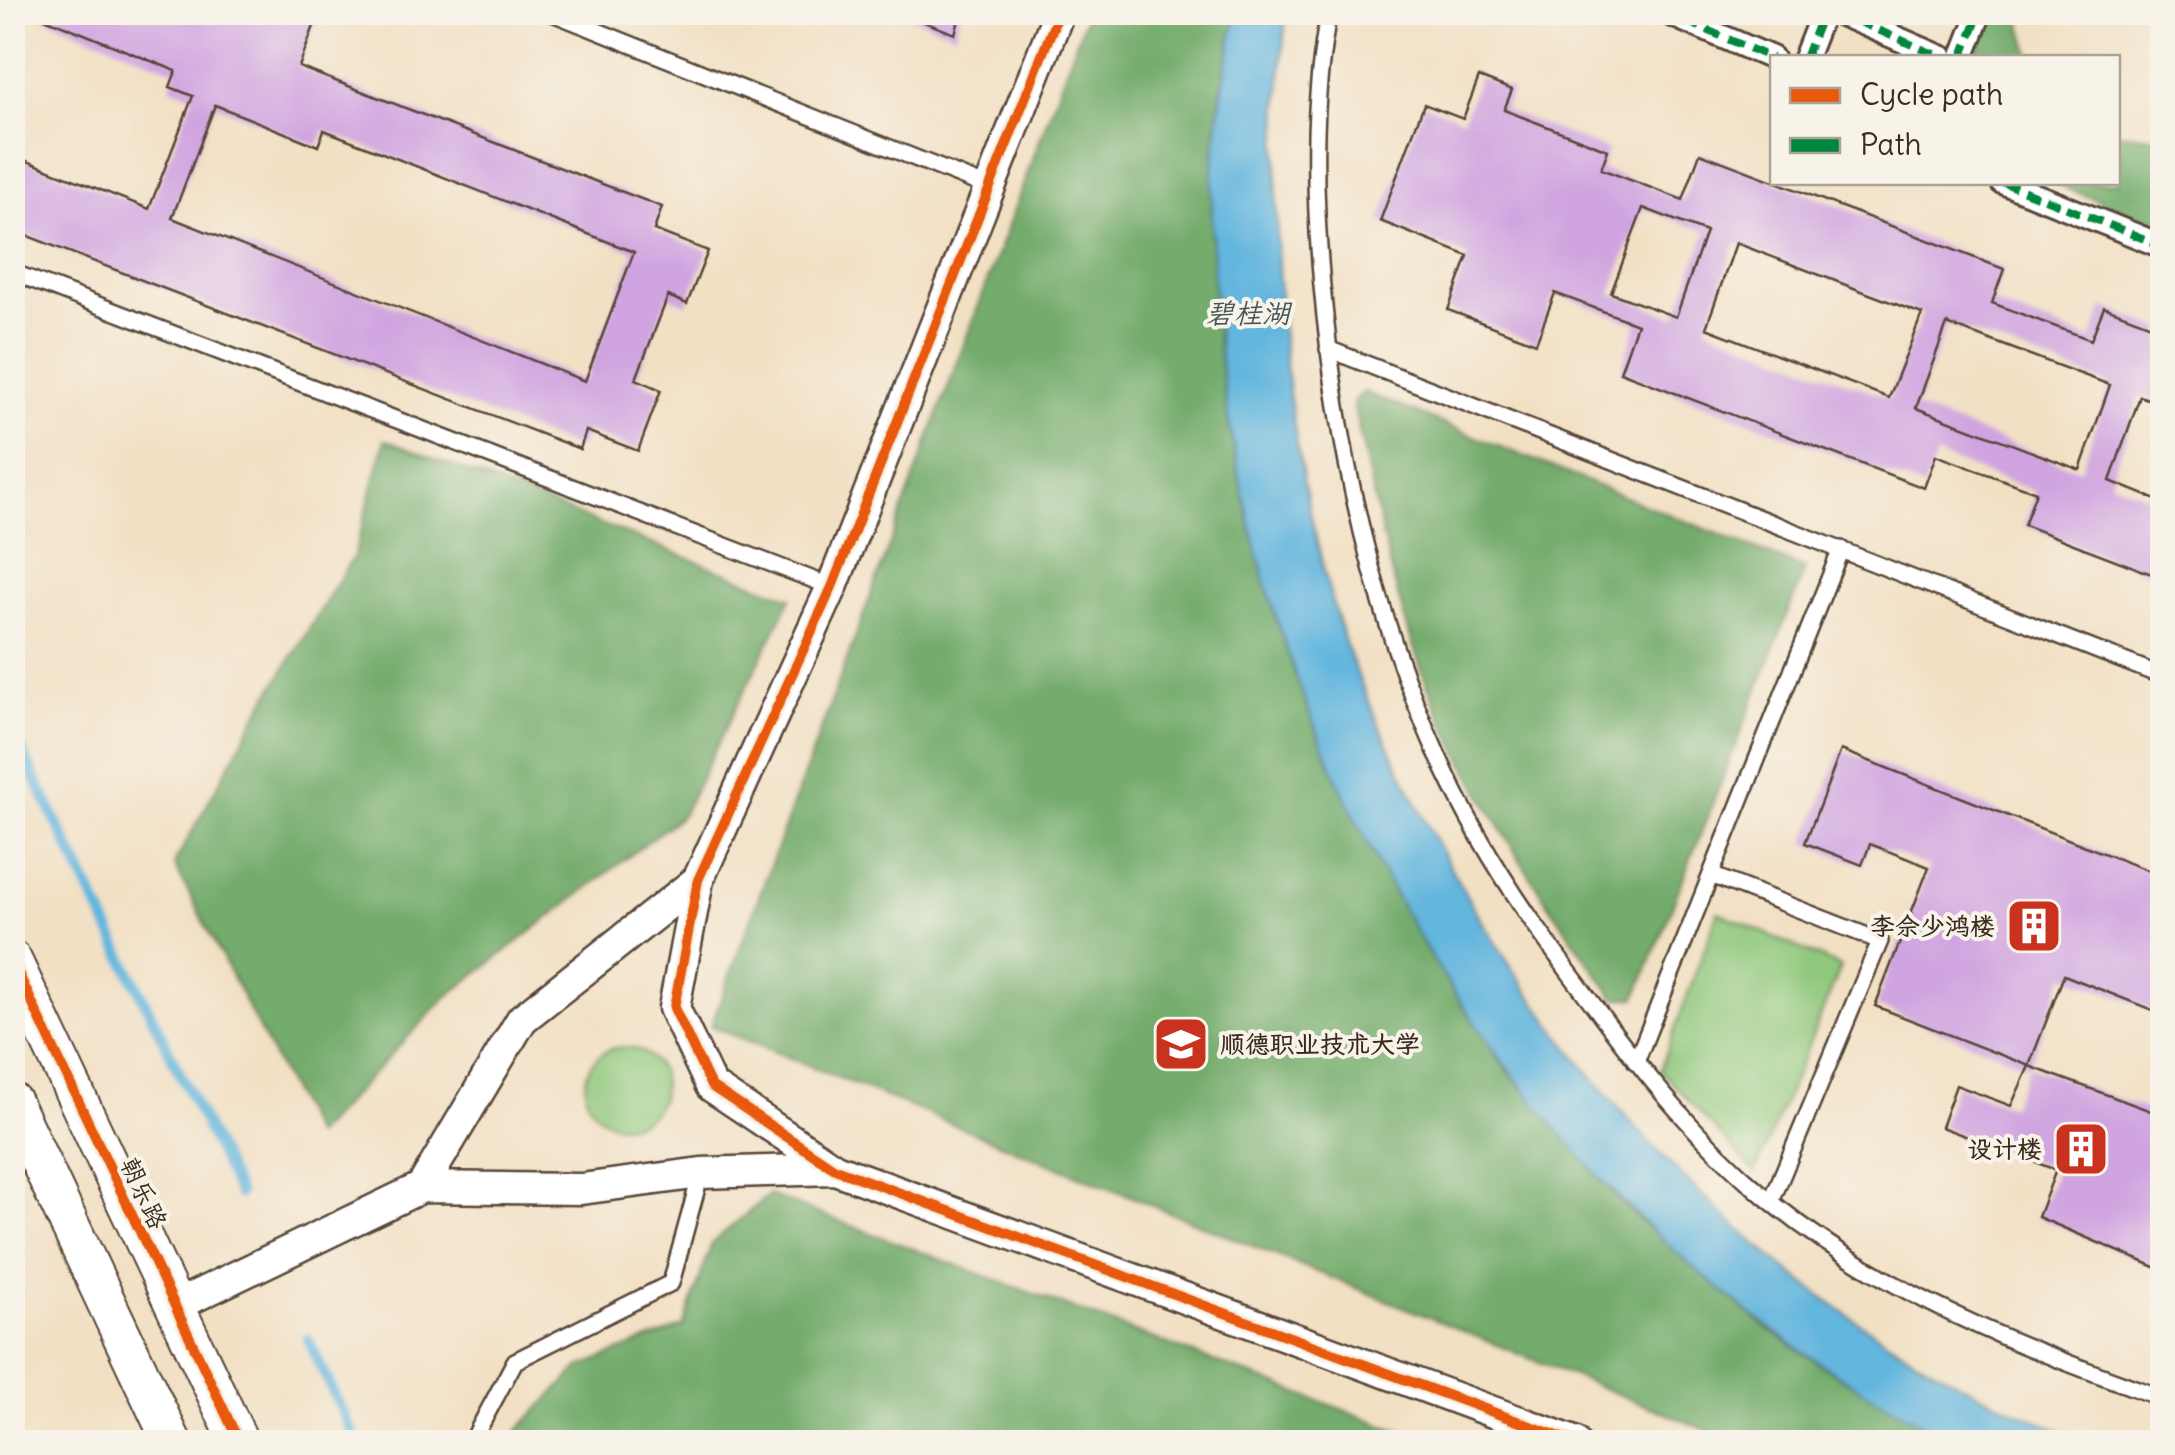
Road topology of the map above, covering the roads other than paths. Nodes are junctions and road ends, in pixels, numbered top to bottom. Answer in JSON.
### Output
{"nodes":[{"id":1,"x":550,"y":12,"type":"edge"},
{"id":2,"x":1059,"y":12,"type":"edge"},
{"id":3,"x":1329,"y":12,"type":"edge"},
{"id":4,"x":1664,"y":12,"type":"edge"},
{"id":5,"x":1823,"y":12,"type":"edge"},
{"id":6,"x":1836,"y":12,"type":"edge"},
{"id":7,"x":1980,"y":12,"type":"edge"},
{"id":8,"x":1807,"y":55,"type":"edge"},
{"id":9,"x":1936,"y":55,"type":"edge"},
{"id":10,"x":1963,"y":55,"type":"edge"},
{"id":11,"x":1770,"y":57,"type":"edge"},
{"id":12,"x":2010,"y":185,"type":"edge"},
{"id":13,"x":990,"y":188,"type":"junction"},
{"id":14,"x":2162,"y":246,"type":"edge"},
{"id":15,"x":12,"y":272,"type":"edge"},
{"id":16,"x":1328,"y":349,"type":"junction"},
{"id":17,"x":1841,"y":550,"type":"junction"},
{"id":18,"x":832,"y":587,"type":"junction"},
{"id":19,"x":2162,"y":676,"type":"edge"},
{"id":20,"x":1711,"y":875,"type":"junction"},
{"id":21,"x":698,"y":880,"type":"junction"},
{"id":22,"x":12,"y":960,"type":"edge"},
{"id":23,"x":1636,"y":1062,"type":"junction"},
{"id":24,"x":12,"y":1102,"type":"edge"},
{"id":25,"x":835,"y":1169,"type":"junction"},
{"id":26,"x":701,"y":1174,"type":"junction"},
{"id":27,"x":422,"y":1187,"type":"junction"},
{"id":28,"x":1771,"y":1202,"type":"junction"},
{"id":29,"x":175,"y":1306,"type":"junction"},
{"id":30,"x":2162,"y":1398,"type":"edge"},
{"id":31,"x":172,"y":1442,"type":"edge"},
{"id":32,"x":239,"y":1442,"type":"edge"},
{"id":33,"x":482,"y":1442,"type":"edge"},
{"id":34,"x":1574,"y":1442,"type":"edge"}],
"edges":[{"from":1,"to":13,"type":"lane"},
{"from":2,"to":13,"type":"street"},
{"from":3,"to":16,"type":"lane"},
{"from":4,"to":11,"type":"street"},
{"from":5,"to":8,"type":"street"},
{"from":6,"to":9,"type":"street"},
{"from":7,"to":10,"type":"street"},
{"from":12,"to":14,"type":"street"},
{"from":13,"to":18,"type":"street"},
{"from":15,"to":18,"type":"lane"},
{"from":16,"to":17,"type":"lane"},
{"from":16,"to":23,"type":"lane"},
{"from":17,"to":19,"type":"lane"},
{"from":17,"to":20,"type":"lane"},
{"from":18,"to":21,"type":"street"},
{"from":20,"to":23,"type":"lane"},
{"from":20,"to":28,"type":"lane"},
{"from":21,"to":25,"type":"street"},
{"from":21,"to":27,"type":"street"},
{"from":22,"to":29,"type":"street","name":"朝乐路"},
{"from":23,"to":28,"type":"lane"},
{"from":24,"to":31,"type":"street"},
{"from":25,"to":26,"type":"street"},
{"from":25,"to":34,"type":"street"},
{"from":26,"to":27,"type":"street"},
{"from":26,"to":33,"type":"lane"},
{"from":27,"to":29,"type":"street"},
{"from":28,"to":30,"type":"lane"},
{"from":29,"to":32,"type":"street","name":"朝乐路"}]}
